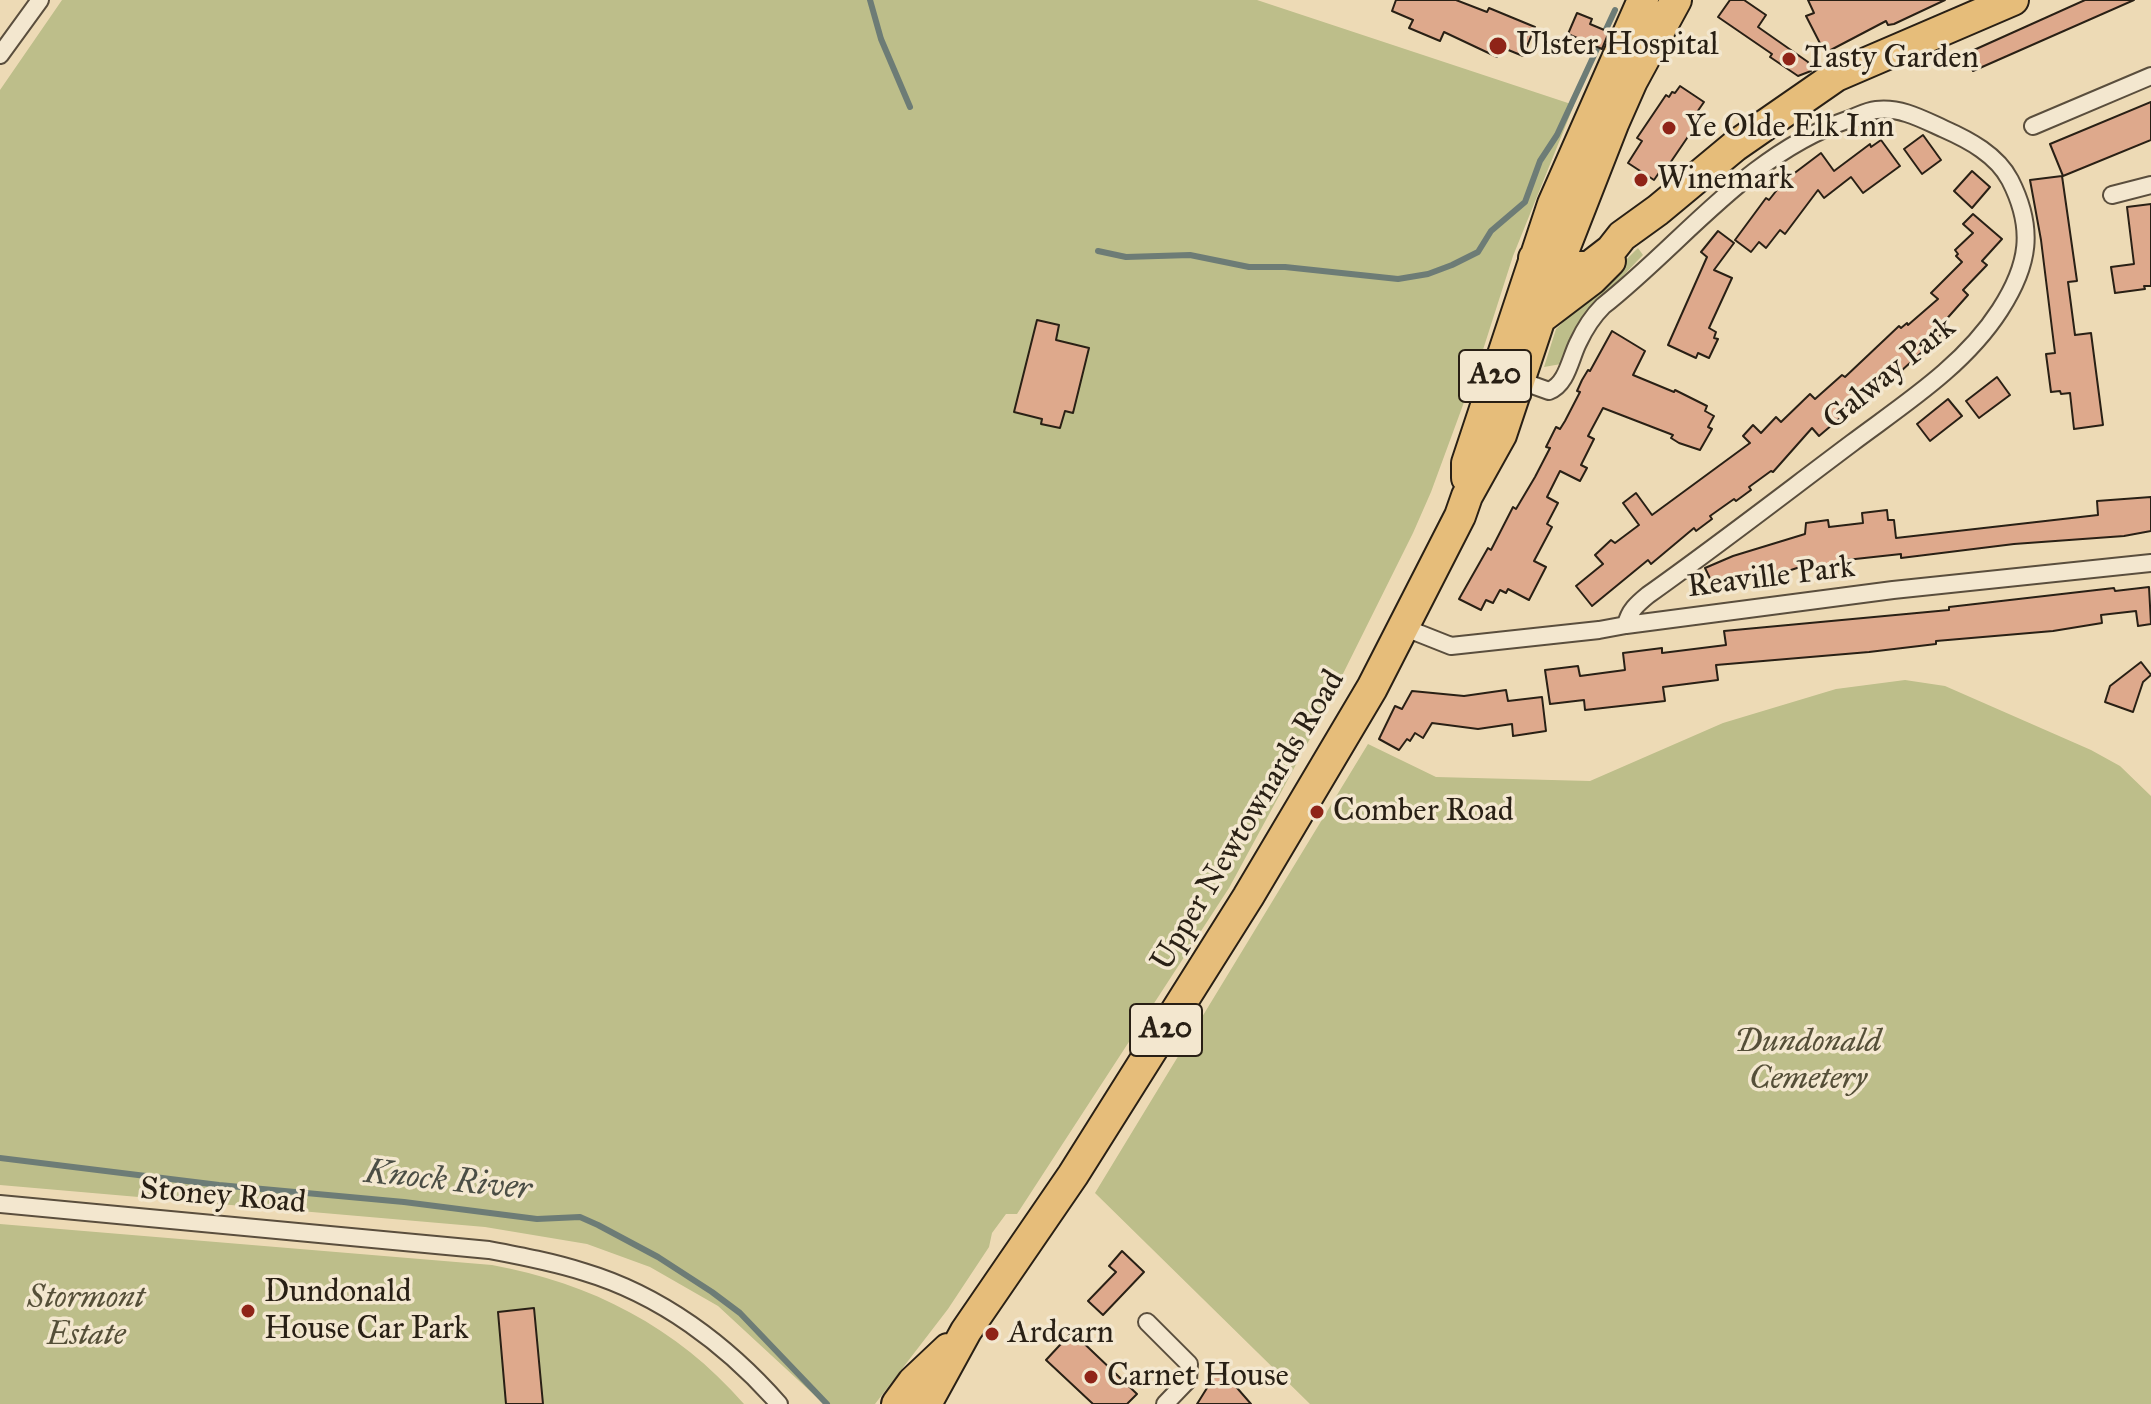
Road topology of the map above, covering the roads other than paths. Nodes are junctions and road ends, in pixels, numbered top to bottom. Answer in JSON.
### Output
{"nodes":[{"id":1,"x":40,"y":0,"type":"edge"},
{"id":2,"x":1643,"y":0,"type":"edge"},
{"id":3,"x":1676,"y":0,"type":"edge"},
{"id":4,"x":2013,"y":0,"type":"edge"},
{"id":5,"x":0,"y":55,"type":"edge"},
{"id":6,"x":2151,"y":76,"type":"edge"},
{"id":7,"x":2033,"y":126,"type":"dead end"},
{"id":8,"x":2151,"y":185,"type":"edge"},
{"id":9,"x":2112,"y":195,"type":"dead end"},
{"id":10,"x":1583,"y":200,"type":"junction"},
{"id":11,"x":1624,"y":234,"type":"junction"},
{"id":12,"x":1546,"y":263,"type":"junction"},
{"id":13,"x":1542,"y":317,"type":"junction"},
{"id":14,"x":1521,"y":381,"type":"junction"},
{"id":15,"x":1467,"y":496,"type":"junction"},
{"id":16,"x":2151,"y":563,"type":"edge"},
{"id":17,"x":1626,"y":625,"type":"junction"},
{"id":18,"x":1403,"y":627,"type":"junction"},
{"id":19,"x":0,"y":1204,"type":"edge"},
{"id":20,"x":1147,"y":1322,"type":"dead end"},
{"id":21,"x":966,"y":1331,"type":"junction"},
{"id":22,"x":1167,"y":1403,"type":"edge"},
{"id":23,"x":779,"y":1404,"type":"edge"},
{"id":24,"x":897,"y":1404,"type":"edge"},
{"id":25,"x":926,"y":1404,"type":"edge"}],
"edges":[{"from":1,"to":5,"type":"street"},
{"from":2,"to":12,"type":"highway","name":"Upper Newtownards Road","number":"A20"},
{"from":3,"to":10,"type":"highway","name":"Upper Newtownards Road","number":"A20"},
{"from":4,"to":11,"type":"highway"},
{"from":6,"to":7,"type":"street"},
{"from":8,"to":9,"type":"street"},
{"from":10,"to":11,"type":"highway"},
{"from":10,"to":12,"type":"highway","name":"Upper Newtownards Road","number":"A20"},
{"from":11,"to":12,"type":"highway"},
{"from":11,"to":13,"type":"highway"},
{"from":12,"to":13,"type":"highway","name":"Upper Newtownards Road","number":"A20"},
{"from":12,"to":15,"type":"highway","name":"Upper Newtownards Road","number":"A20"},
{"from":13,"to":14,"type":"highway","name":"Upper Newtownards Road","number":"A20"},
{"from":14,"to":15,"type":"highway","name":"Upper Newtownards Road","number":"A20"},
{"from":14,"to":17,"type":"street","name":"Galway Park"},
{"from":15,"to":18,"type":"highway","name":"Upper Newtownards Road","number":"A20"},
{"from":16,"to":17,"type":"street","name":"Reaville Park"},
{"from":17,"to":18,"type":"street","name":"Reaville Park"},
{"from":18,"to":21,"type":"highway","name":"Upper Newtownards Road","number":"A20"},
{"from":19,"to":23,"type":"street","name":"Stoney Road"},
{"from":20,"to":22,"type":"street"},
{"from":21,"to":24,"type":"highway","name":"Upper Newtownards Road","number":"A20"},
{"from":21,"to":25,"type":"highway","name":"Upper Newtownards Road","number":"A20"}]}
